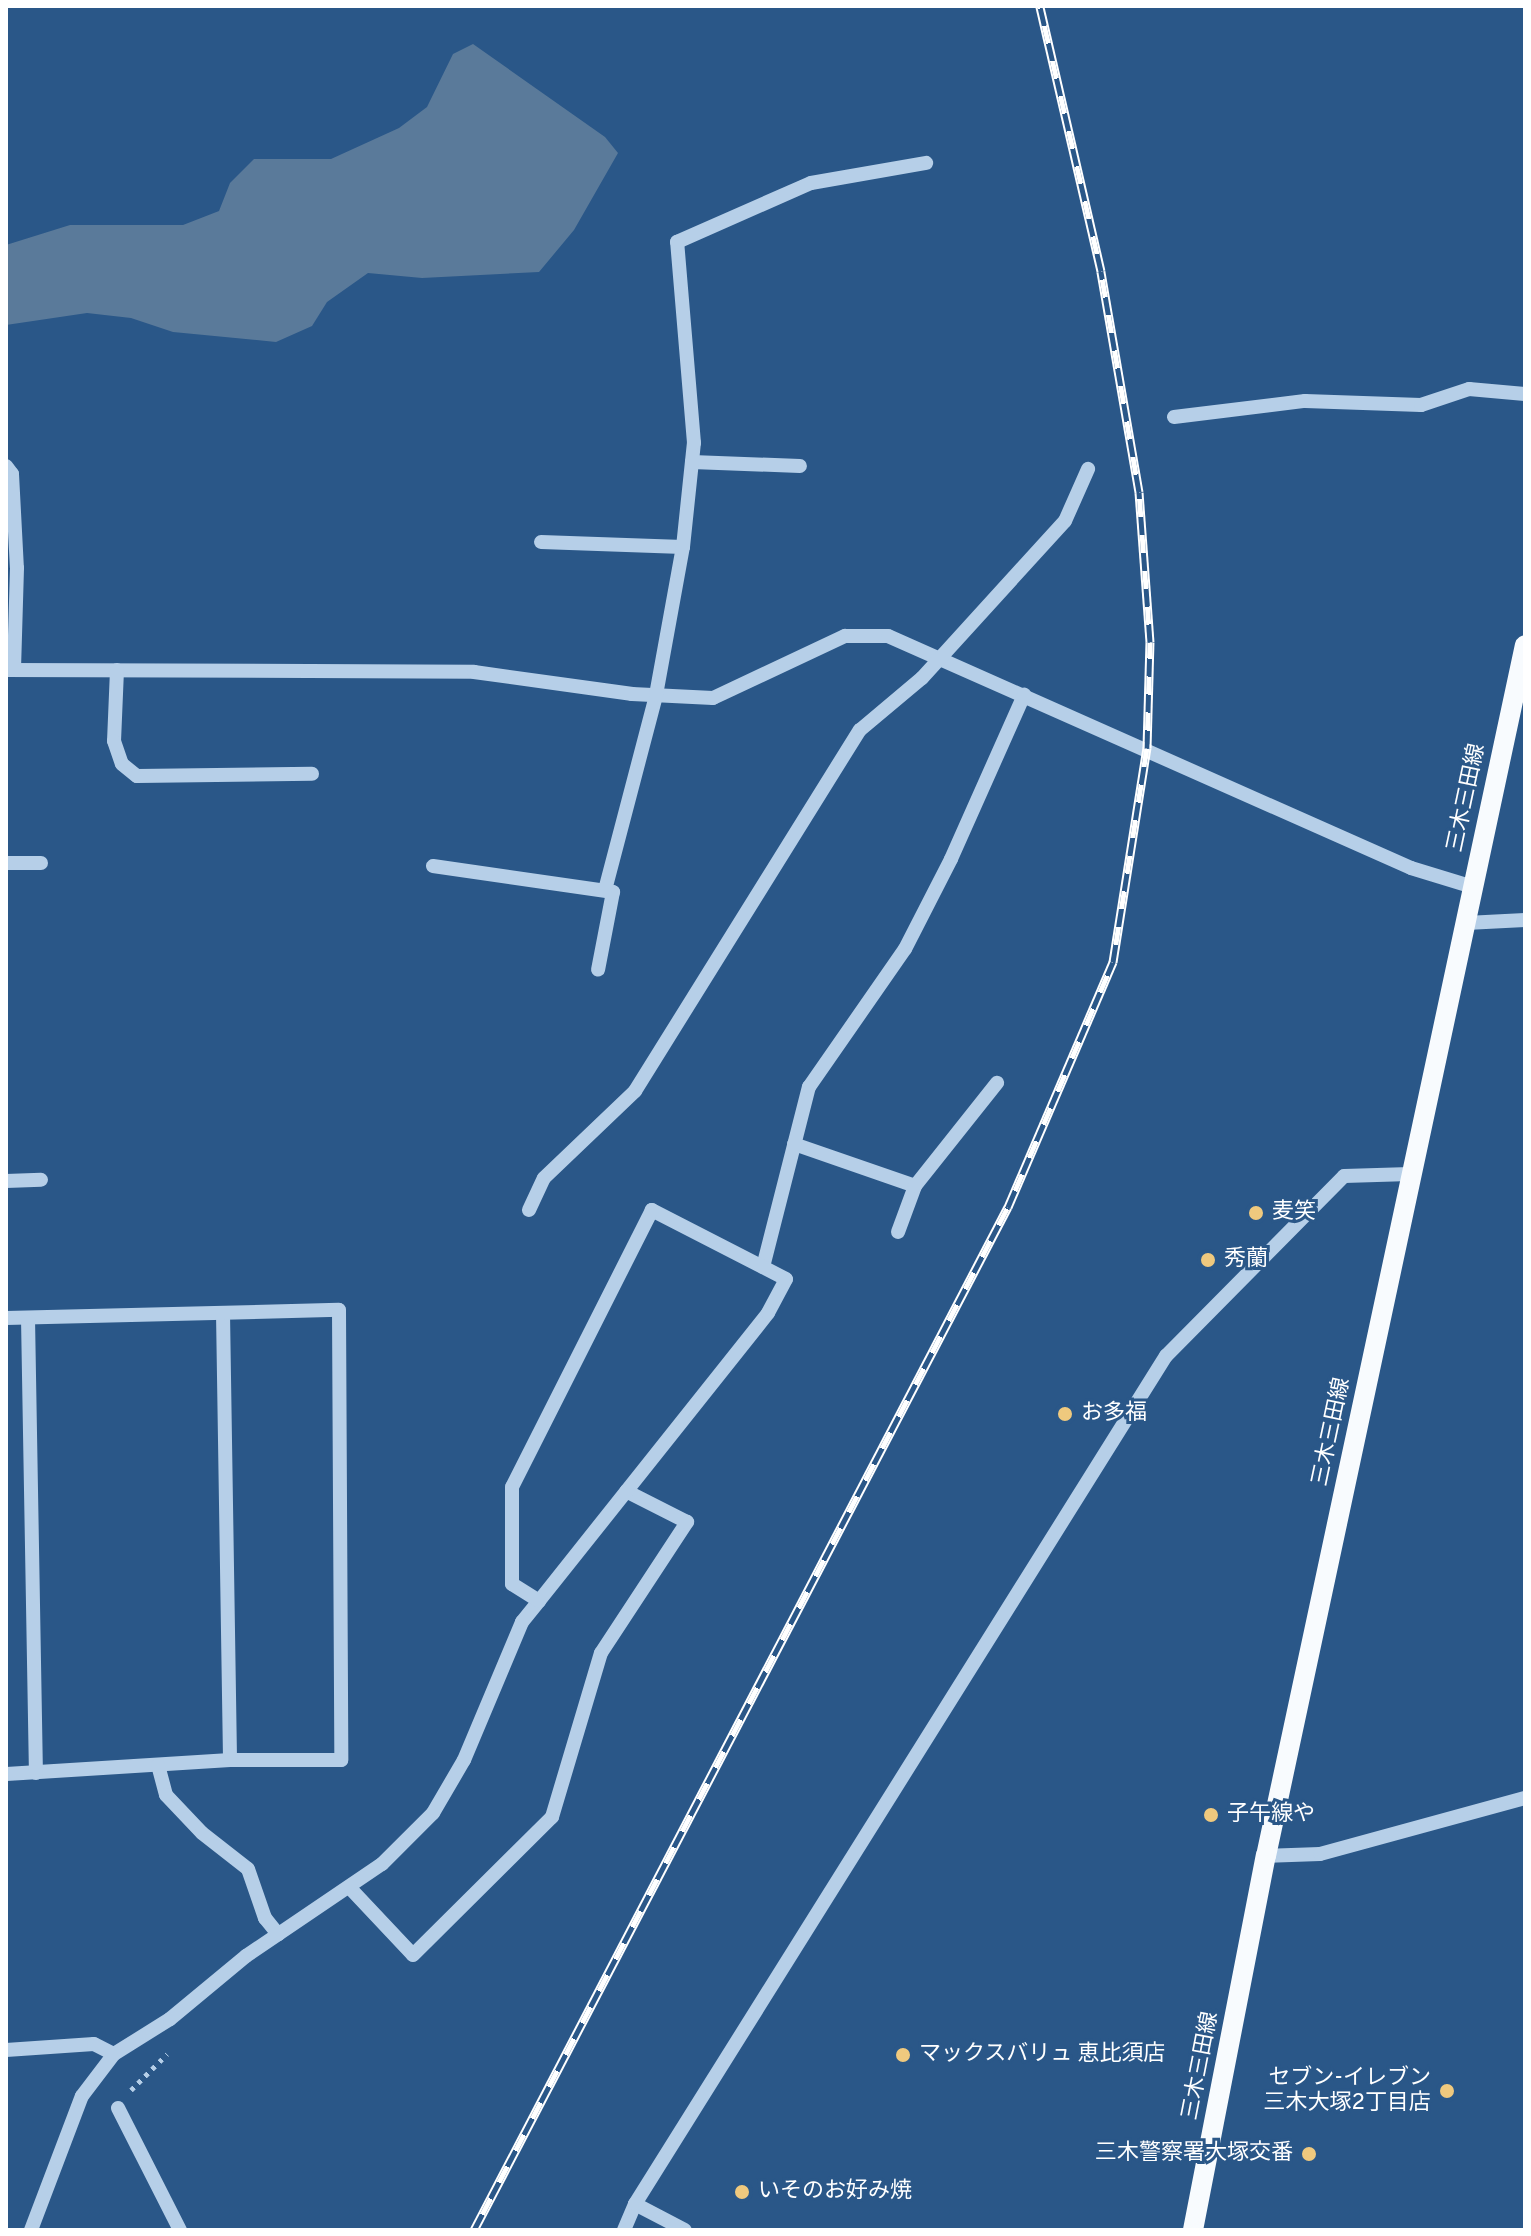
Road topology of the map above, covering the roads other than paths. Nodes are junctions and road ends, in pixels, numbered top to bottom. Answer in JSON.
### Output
{"nodes":[{"id":1,"x":926,"y":163,"type":"dead end"},
{"id":2,"x":1525,"y":394,"type":"edge"},
{"id":3,"x":1174,"y":417,"type":"dead end"},
{"id":4,"x":692,"y":462,"type":"junction"},
{"id":5,"x":6,"y":466,"type":"edge"},
{"id":6,"x":800,"y":466,"type":"dead end"},
{"id":7,"x":1088,"y":469,"type":"dead end"},
{"id":8,"x":541,"y":542,"type":"dead end"},
{"id":9,"x":683,"y":547,"type":"junction"},
{"id":10,"x":1525,"y":645,"type":"edge"},
{"id":11,"x":939,"y":658,"type":"junction"},
{"id":12,"x":10,"y":670,"type":"edge"},
{"id":13,"x":117,"y":670,"type":"junction"},
{"id":14,"x":656,"y":695,"type":"junction"},
{"id":15,"x":1024,"y":695,"type":"junction"},
{"id":16,"x":312,"y":774,"type":"dead end"},
{"id":17,"x":6,"y":863,"type":"edge"},
{"id":18,"x":41,"y":863,"type":"dead end"},
{"id":19,"x":433,"y":866,"type":"dead end"},
{"id":20,"x":1473,"y":887,"type":"junction"},
{"id":21,"x":605,"y":890,"type":"junction"},
{"id":22,"x":1525,"y":920,"type":"edge"},
{"id":23,"x":1466,"y":923,"type":"junction"},
{"id":24,"x":598,"y":970,"type":"dead end"},
{"id":25,"x":997,"y":1083,"type":"dead end"},
{"id":26,"x":794,"y":1144,"type":"junction"},
{"id":27,"x":1410,"y":1174,"type":"junction"},
{"id":28,"x":41,"y":1180,"type":"dead end"},
{"id":29,"x":6,"y":1181,"type":"edge"},
{"id":30,"x":915,"y":1186,"type":"junction"},
{"id":31,"x":529,"y":1210,"type":"dead end"},
{"id":32,"x":898,"y":1232,"type":"dead end"},
{"id":33,"x":763,"y":1267,"type":"junction"},
{"id":34,"x":223,"y":1313,"type":"junction"},
{"id":35,"x":6,"y":1318,"type":"edge"},
{"id":36,"x":28,"y":1318,"type":"junction"},
{"id":37,"x":626,"y":1491,"type":"junction"},
{"id":38,"x":539,"y":1601,"type":"junction"},
{"id":39,"x":230,"y":1760,"type":"junction"},
{"id":40,"x":158,"y":1765,"type":"junction"},
{"id":41,"x":36,"y":1773,"type":"junction"},
{"id":42,"x":6,"y":1774,"type":"edge"},
{"id":43,"x":1525,"y":1798,"type":"edge"},
{"id":44,"x":1266,"y":1856,"type":"junction"},
{"id":45,"x":349,"y":1887,"type":"junction"},
{"id":46,"x":278,"y":1934,"type":"junction"},
{"id":47,"x":6,"y":2050,"type":"edge"},
{"id":48,"x":114,"y":2054,"type":"junction"},
{"id":49,"x":118,"y":2108,"type":"dead end"},
{"id":50,"x":635,"y":2204,"type":"junction"},
{"id":51,"x":31,"y":2230,"type":"edge"},
{"id":52,"x":180,"y":2230,"type":"edge"},
{"id":53,"x":624,"y":2230,"type":"edge"},
{"id":54,"x":685,"y":2230,"type":"edge"},
{"id":55,"x":1193,"y":2230,"type":"edge"}],
"edges":[{"from":1,"to":4,"type":"street"},
{"from":2,"to":3,"type":"street"},
{"from":4,"to":6,"type":"street"},
{"from":4,"to":9,"type":"street"},
{"from":5,"to":12,"type":"street"},
{"from":7,"to":11,"type":"street"},
{"from":8,"to":9,"type":"street"},
{"from":9,"to":14,"type":"street"},
{"from":10,"to":20,"type":"main road","name":"三木三田線"},
{"from":11,"to":14,"type":"street"},
{"from":11,"to":15,"type":"street"},
{"from":11,"to":31,"type":"street"},
{"from":12,"to":13,"type":"street"},
{"from":13,"to":14,"type":"street"},
{"from":13,"to":16,"type":"street"},
{"from":14,"to":21,"type":"street"},
{"from":15,"to":20,"type":"street"},
{"from":15,"to":26,"type":"street"},
{"from":17,"to":18,"type":"street"},
{"from":19,"to":21,"type":"street"},
{"from":20,"to":23,"type":"main road","name":"三木三田線"},
{"from":21,"to":24,"type":"street"},
{"from":22,"to":23,"type":"street"},
{"from":23,"to":27,"type":"main road","name":"三木三田線"},
{"from":25,"to":30,"type":"street"},
{"from":26,"to":30,"type":"street"},
{"from":26,"to":33,"type":"street"},
{"from":27,"to":44,"type":"main road","name":"三木三田線"},
{"from":27,"to":50,"type":"street"},
{"from":28,"to":29,"type":"street"},
{"from":30,"to":32,"type":"street"},
{"from":33,"to":37,"type":"street"},
{"from":33,"to":38,"type":"street"},
{"from":34,"to":36,"type":"street"},
{"from":34,"to":39,"type":"street"},
{"from":34,"to":39,"type":"street"},
{"from":35,"to":36,"type":"street"},
{"from":36,"to":41,"type":"street"},
{"from":37,"to":38,"type":"street"},
{"from":37,"to":45,"type":"street"},
{"from":38,"to":45,"type":"street"},
{"from":39,"to":40,"type":"street"},
{"from":40,"to":41,"type":"street"},
{"from":40,"to":46,"type":"street"},
{"from":41,"to":42,"type":"street"},
{"from":43,"to":44,"type":"street"},
{"from":44,"to":55,"type":"main road","name":"三木三田線"},
{"from":45,"to":46,"type":"street"},
{"from":46,"to":48,"type":"street"},
{"from":47,"to":48,"type":"street"},
{"from":48,"to":51,"type":"street"},
{"from":49,"to":52,"type":"street"},
{"from":50,"to":53,"type":"street"},
{"from":50,"to":54,"type":"street"}]}
